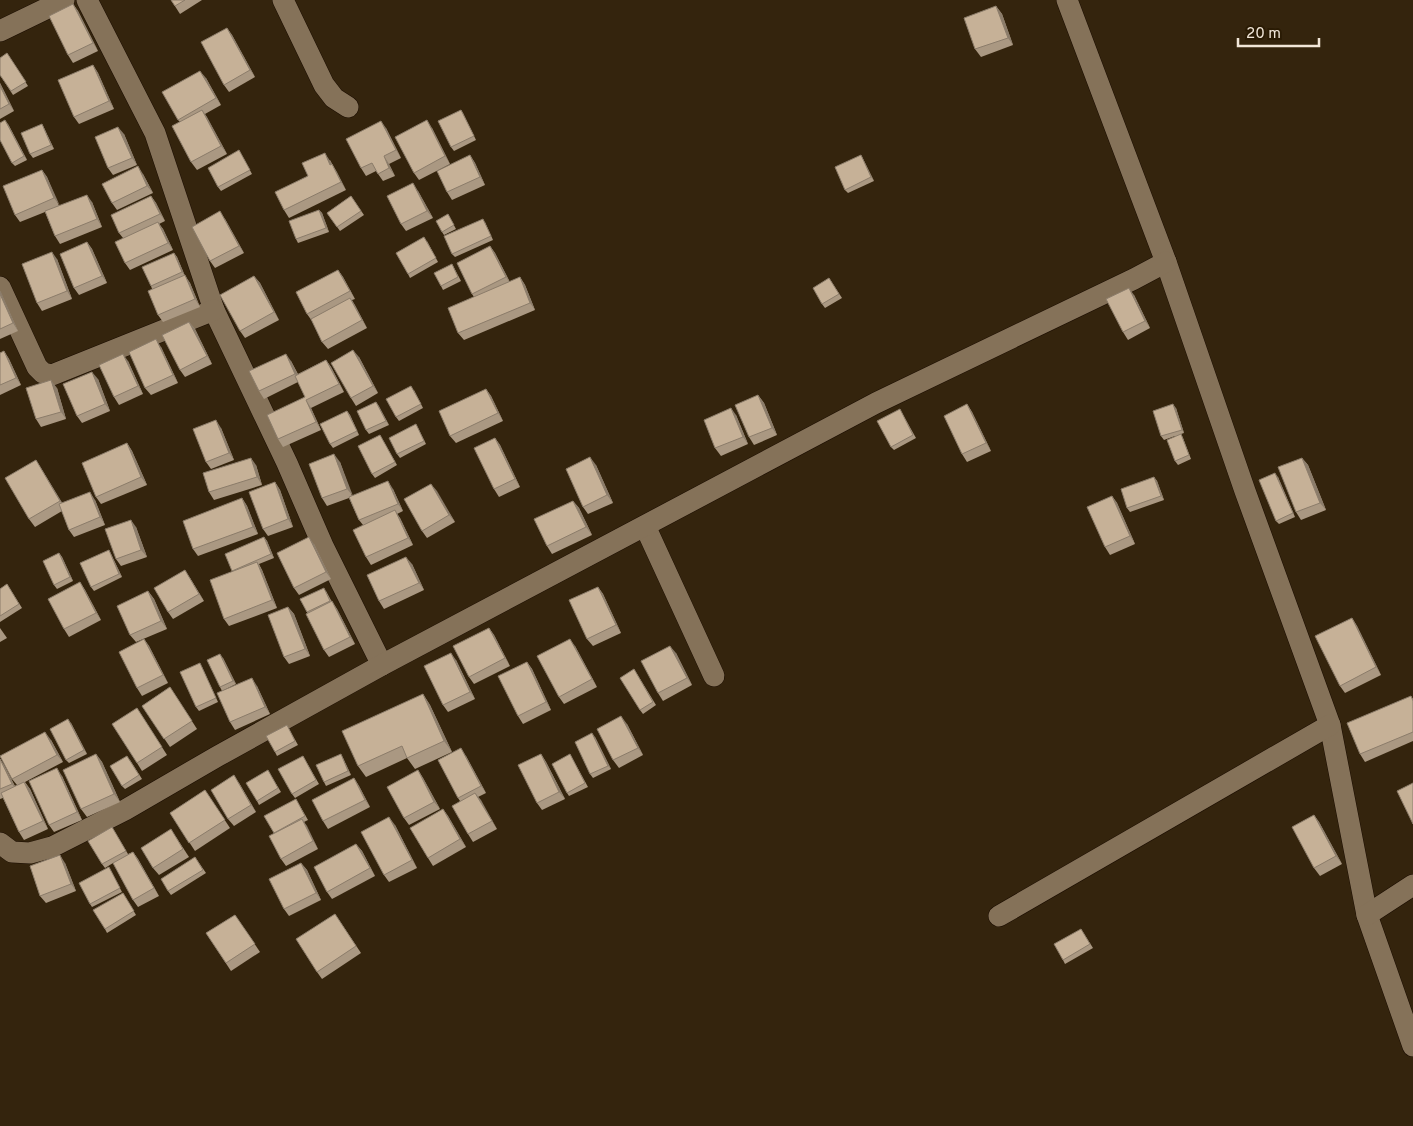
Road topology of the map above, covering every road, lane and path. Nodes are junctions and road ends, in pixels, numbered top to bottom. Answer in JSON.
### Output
{"nodes":[{"id":1,"x":64,"y":0,"type":"edge"},
{"id":2,"x":88,"y":0,"type":"edge"},
{"id":3,"x":284,"y":0,"type":"edge"},
{"id":4,"x":1067,"y":0,"type":"edge"},
{"id":5,"x":0,"y":31,"type":"edge"},
{"id":6,"x":348,"y":107,"type":"dead end"},
{"id":7,"x":1159,"y":266,"type":"junction"},
{"id":8,"x":0,"y":287,"type":"edge"},
{"id":9,"x":214,"y":310,"type":"junction"},
{"id":10,"x":646,"y":526,"type":"junction"},
{"id":11,"x":382,"y":665,"type":"junction"},
{"id":12,"x":714,"y":676,"type":"dead end"},
{"id":13,"x":1330,"y":725,"type":"junction"},
{"id":14,"x":0,"y":843,"type":"edge"},
{"id":15,"x":1413,"y":885,"type":"edge"},
{"id":16,"x":1368,"y":915,"type":"junction"},
{"id":17,"x":999,"y":916,"type":"dead end"},
{"id":18,"x":1413,"y":1046,"type":"edge"}],
"edges":[{"from":1,"to":5,"type":"street"},
{"from":2,"to":9,"type":"street"},
{"from":3,"to":6,"type":"street"},
{"from":4,"to":7,"type":"street"},
{"from":7,"to":10,"type":"street"},
{"from":7,"to":13,"type":"street"},
{"from":8,"to":9,"type":"street"},
{"from":9,"to":11,"type":"street"},
{"from":10,"to":11,"type":"street"},
{"from":10,"to":12,"type":"street"},
{"from":11,"to":14,"type":"street"},
{"from":13,"to":16,"type":"street"},
{"from":13,"to":17,"type":"street"},
{"from":15,"to":16,"type":"street"},
{"from":16,"to":18,"type":"street"}]}
